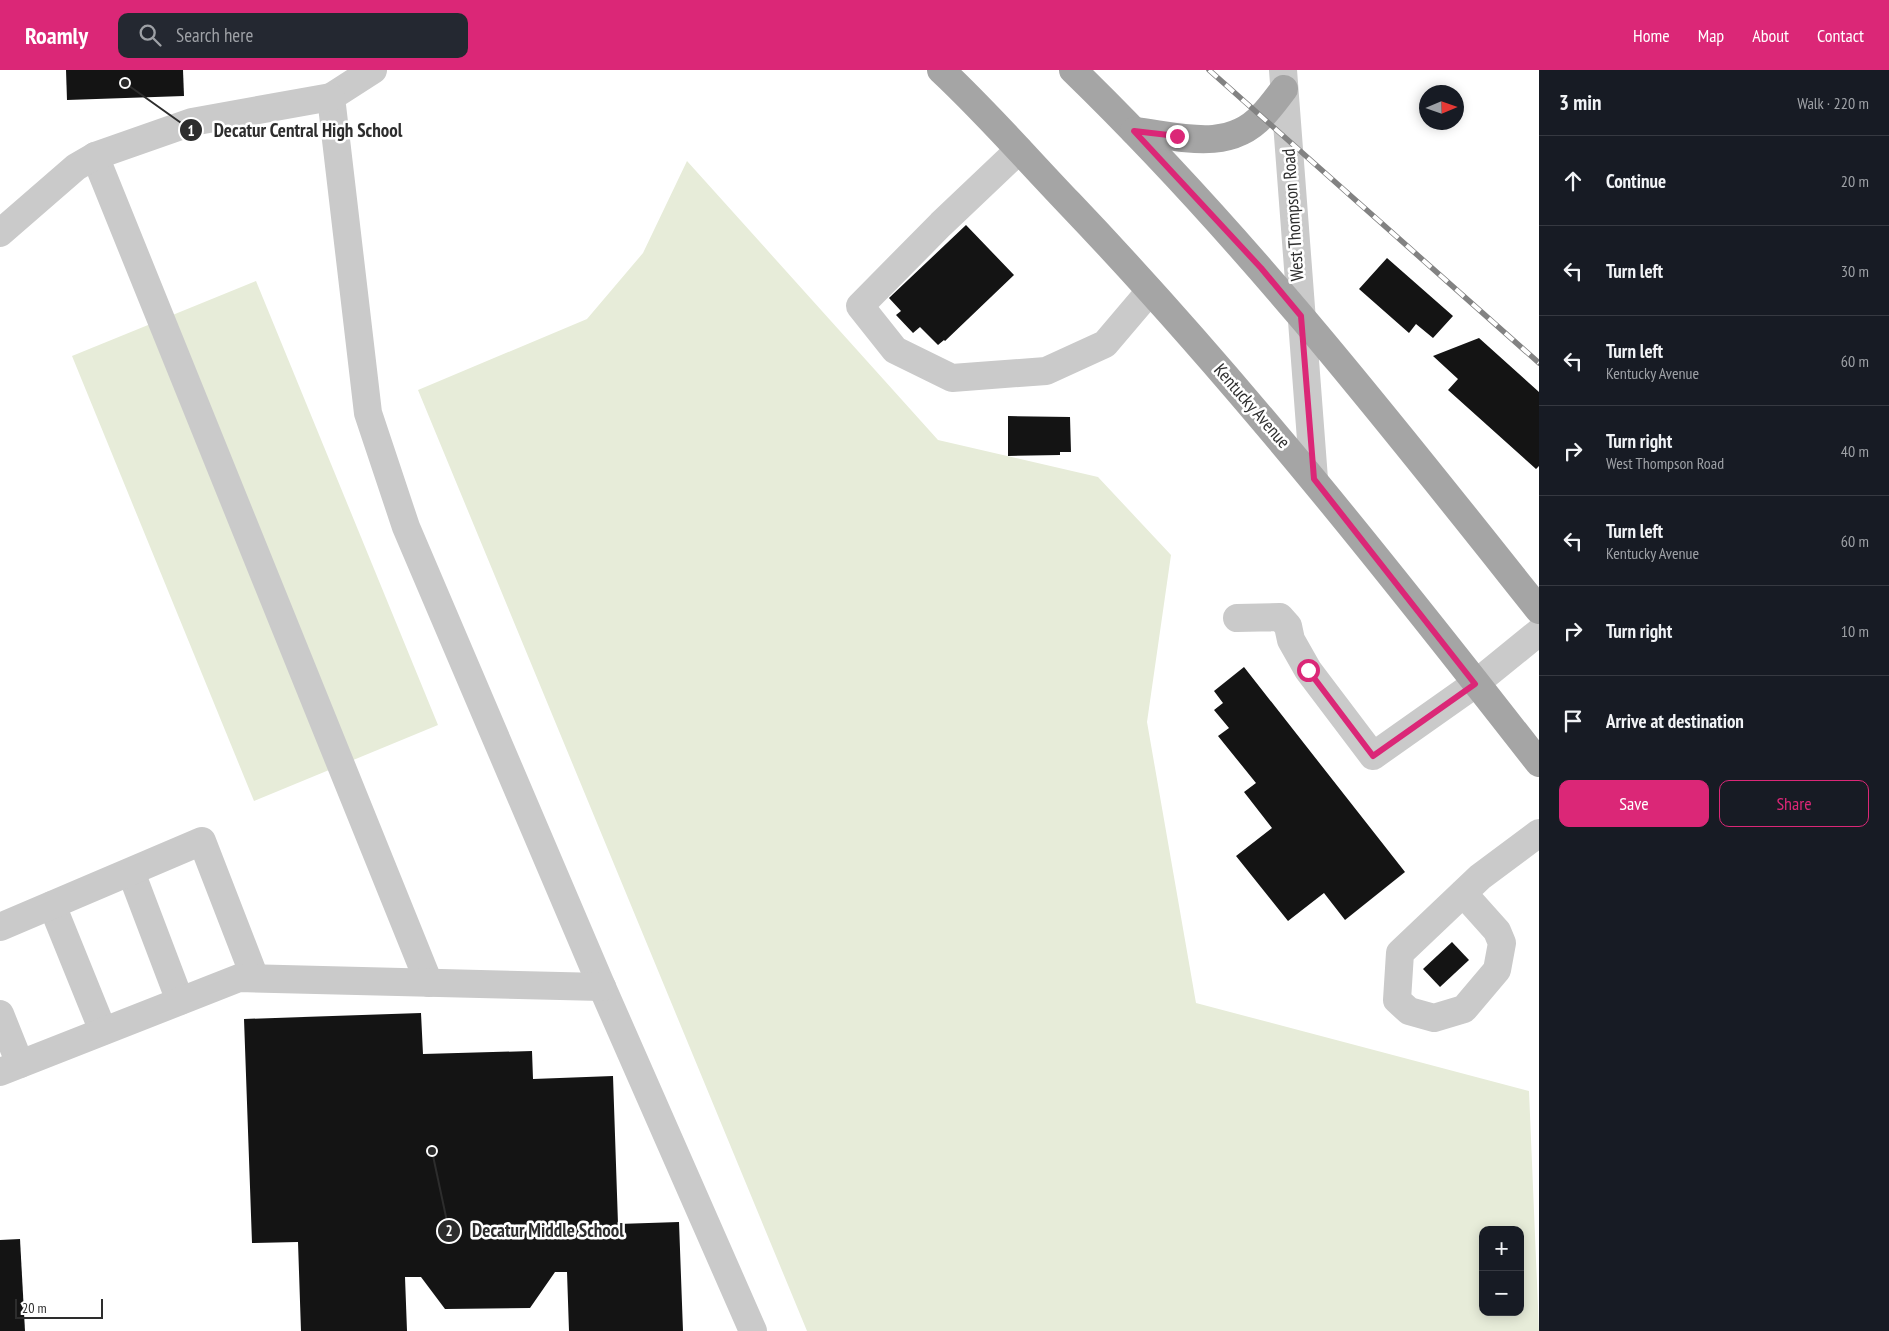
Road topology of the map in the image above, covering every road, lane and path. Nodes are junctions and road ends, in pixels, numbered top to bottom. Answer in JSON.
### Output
{"nodes":[{"id":1,"x":373,"y":70,"type":"edge"},
{"id":2,"x":941,"y":70,"type":"edge"},
{"id":3,"x":1073,"y":70,"type":"edge"},
{"id":4,"x":1284,"y":79,"type":"edge"},
{"id":5,"x":331,"y":97,"type":"junction"},
{"id":6,"x":1134,"y":131,"type":"junction"},
{"id":7,"x":1019,"y":150,"type":"junction"},
{"id":8,"x":95,"y":156,"type":"junction"},
{"id":9,"x":0,"y":233,"type":"edge"},
{"id":10,"x":1150,"y":292,"type":"junction"},
{"id":11,"x":1301,"y":316,"type":"junction"},
{"id":12,"x":1314,"y":479,"type":"junction"},
{"id":13,"x":1539,"y":610,"type":"edge"},
{"id":14,"x":1237,"y":618,"type":"dead end"},
{"id":15,"x":1539,"y":632,"type":"edge"},
{"id":16,"x":1475,"y":684,"type":"junction"},
{"id":17,"x":1539,"y":763,"type":"edge"},
{"id":18,"x":1539,"y":833,"type":"edge"},
{"id":19,"x":131,"y":872,"type":"junction"},
{"id":20,"x":1463,"y":894,"type":"junction"},
{"id":21,"x":52,"y":905,"type":"junction"},
{"id":22,"x":0,"y":928,"type":"edge"},
{"id":23,"x":255,"y":978,"type":"junction"},
{"id":24,"x":429,"y":983,"type":"junction"},
{"id":25,"x":602,"y":987,"type":"junction"},
{"id":26,"x":180,"y":1001,"type":"junction"},
{"id":27,"x":0,"y":1014,"type":"edge"},
{"id":28,"x":103,"y":1031,"type":"junction"},
{"id":29,"x":10,"y":1068,"type":"edge"},
{"id":30,"x":753,"y":1331,"type":"edge"}],
"edges":[{"from":1,"to":5,"type":"street"},
{"from":2,"to":7,"type":"main road","name":"Kentucky Avenue"},
{"from":3,"to":6,"type":"main road"},
{"from":4,"to":6,"type":"main road"},
{"from":4,"to":11,"type":"street","name":"West Thompson Road"},
{"from":5,"to":8,"type":"street"},
{"from":5,"to":25,"type":"street"},
{"from":6,"to":11,"type":"main road"},
{"from":7,"to":10,"type":"main road","name":"Kentucky Avenue"},
{"from":7,"to":10,"type":"street"},
{"from":8,"to":9,"type":"street"},
{"from":8,"to":24,"type":"street"},
{"from":10,"to":12,"type":"main road","name":"Kentucky Avenue"},
{"from":11,"to":12,"type":"street","name":"West Thompson Road"},
{"from":11,"to":13,"type":"main road"},
{"from":12,"to":16,"type":"main road","name":"Kentucky Avenue"},
{"from":14,"to":16,"type":"street"},
{"from":15,"to":16,"type":"street"},
{"from":16,"to":17,"type":"main road","name":"Kentucky Avenue"},
{"from":18,"to":20,"type":"street"},
{"from":19,"to":21,"type":"street"},
{"from":19,"to":23,"type":"street"},
{"from":19,"to":26,"type":"street"},
{"from":20,"to":20,"type":"street"},
{"from":21,"to":22,"type":"street"},
{"from":21,"to":28,"type":"street"},
{"from":23,"to":24,"type":"street"},
{"from":23,"to":26,"type":"street"},
{"from":24,"to":25,"type":"street"},
{"from":25,"to":30,"type":"street"},
{"from":26,"to":28,"type":"street"},
{"from":27,"to":29,"type":"street"},
{"from":28,"to":29,"type":"street"}]}
